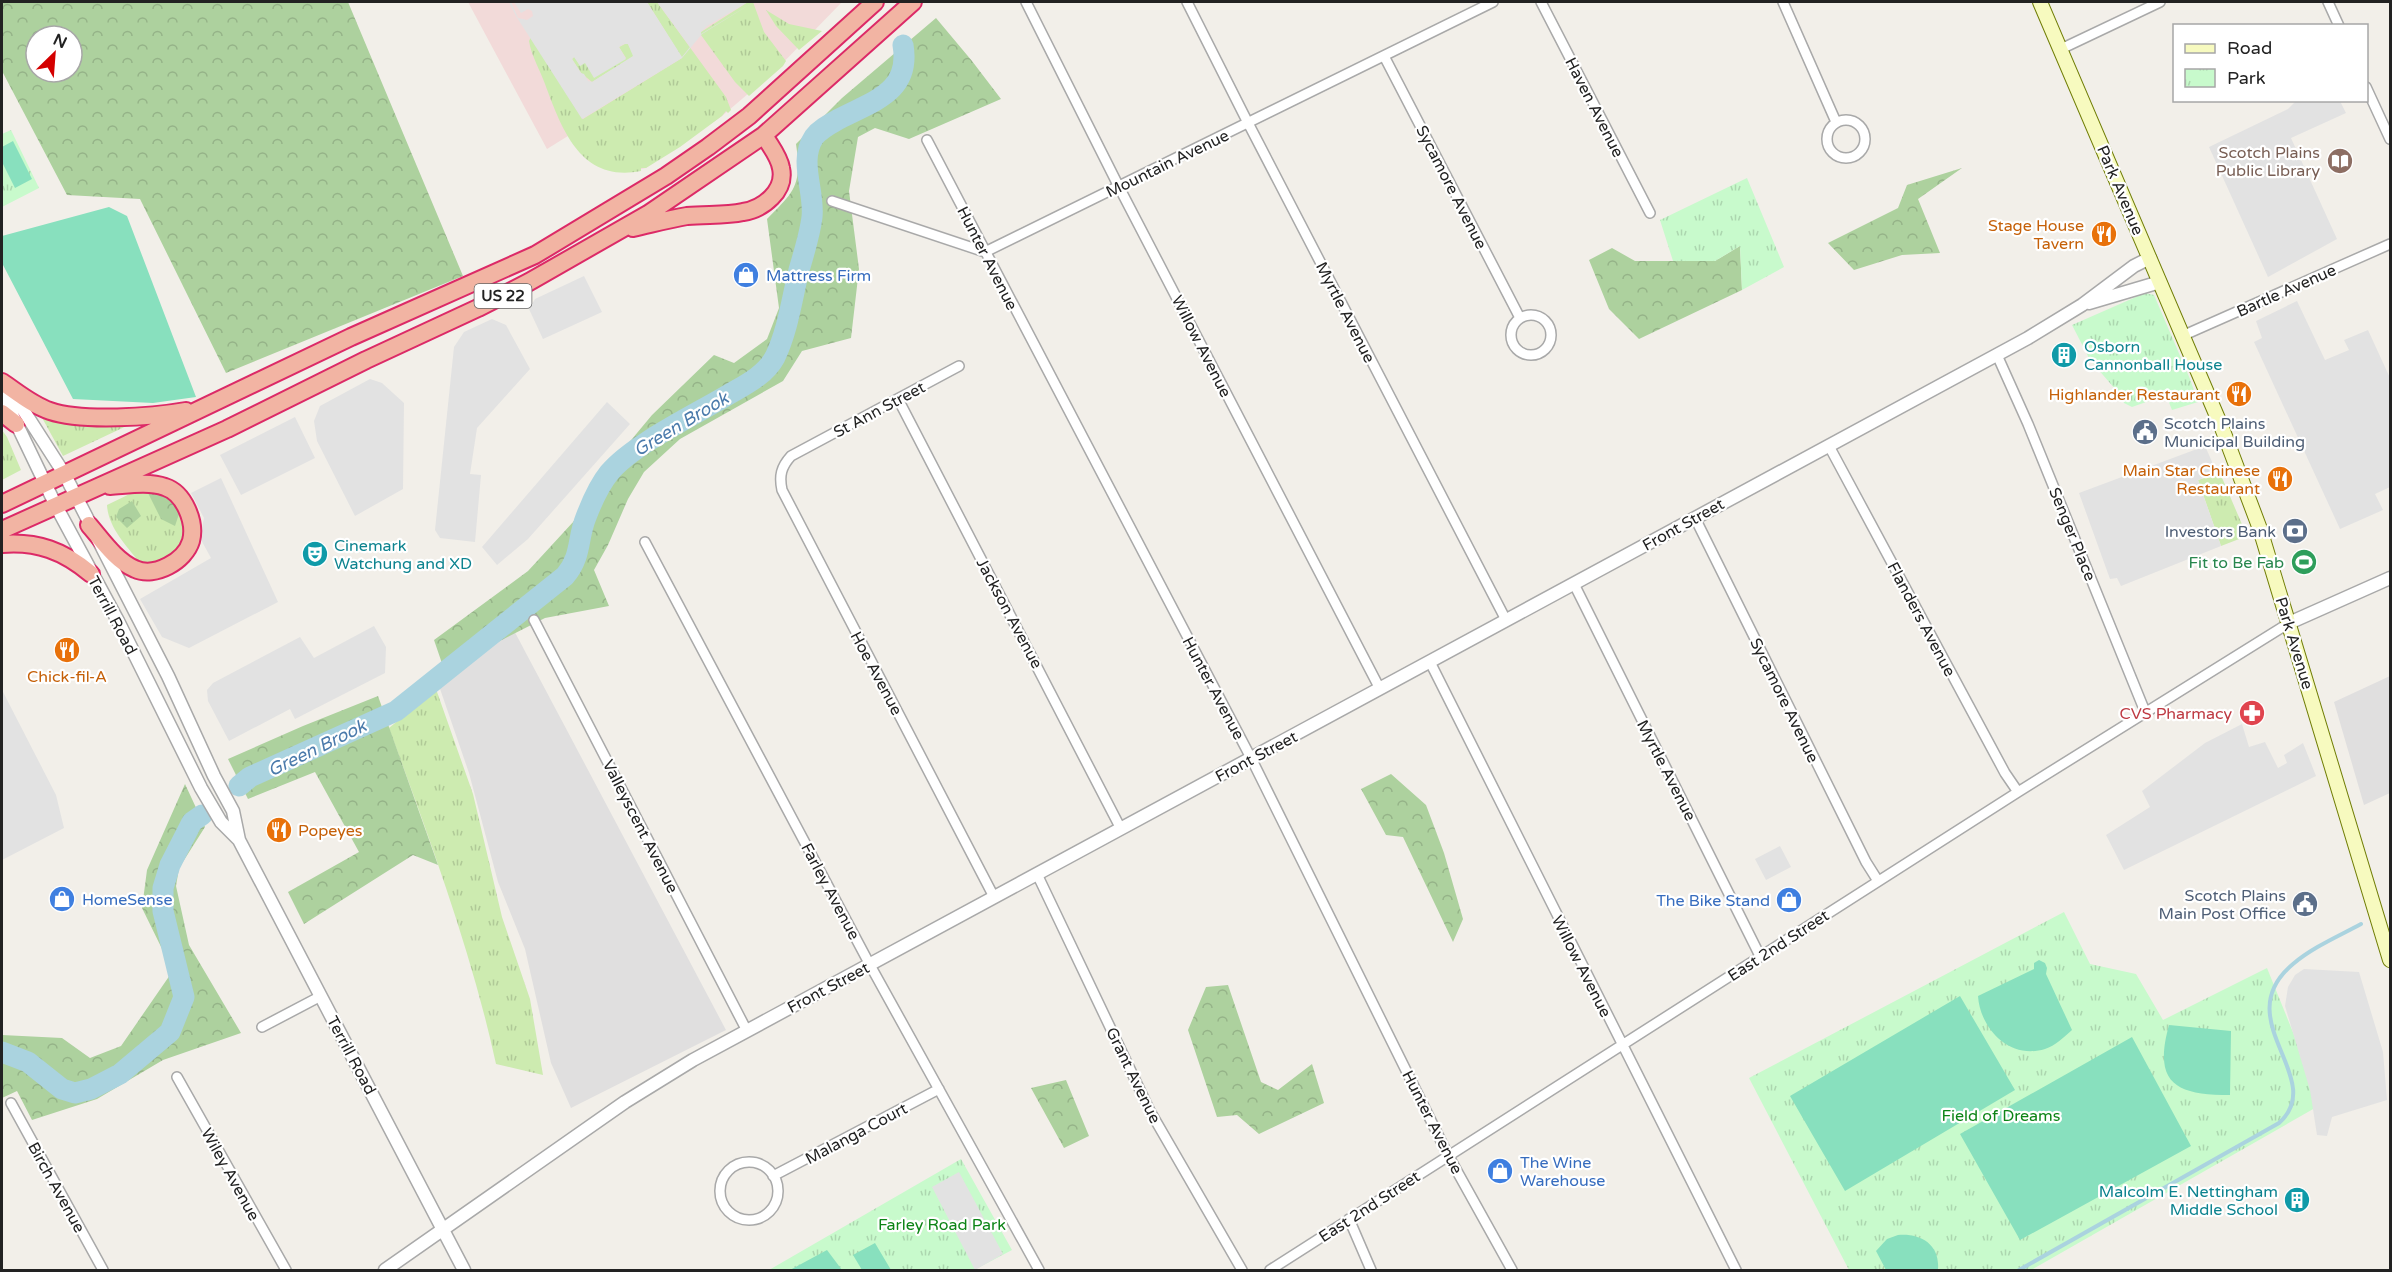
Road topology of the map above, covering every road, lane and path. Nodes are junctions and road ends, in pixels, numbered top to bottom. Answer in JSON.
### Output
{"nodes":[{"id":1,"x":875,"y":2,"type":"edge"},
{"id":2,"x":1026,"y":2,"type":"edge"},
{"id":3,"x":1187,"y":2,"type":"edge"},
{"id":4,"x":1493,"y":2,"type":"edge"},
{"id":5,"x":1541,"y":2,"type":"edge"},
{"id":6,"x":1783,"y":2,"type":"edge"},
{"id":7,"x":2040,"y":2,"type":"edge"},
{"id":8,"x":2160,"y":2,"type":"edge"},
{"id":9,"x":2328,"y":2,"type":"edge"},
{"id":10,"x":909,"y":4,"type":"edge"},
{"id":11,"x":2338,"y":24,"type":"edge"},
{"id":12,"x":2061,"y":49,"type":"junction"},
{"id":13,"x":1384,"y":56,"type":"junction"},
{"id":14,"x":2368,"y":89,"type":"edge"},
{"id":15,"x":1836,"y":122,"type":"junction"},
{"id":16,"x":1248,"y":123,"type":"junction"},
{"id":17,"x":764,"y":135,"type":"junction"},
{"id":18,"x":927,"y":140,"type":"dead end"},
{"id":19,"x":2391,"y":140,"type":"edge"},
{"id":20,"x":1119,"y":187,"type":"junction"},
{"id":21,"x":832,"y":201,"type":"dead end"},
{"id":22,"x":1650,"y":213,"type":"dead end"},
{"id":23,"x":617,"y":232,"type":"junction"},
{"id":24,"x":2391,"y":244,"type":"edge"},
{"id":25,"x":985,"y":252,"type":"junction"},
{"id":26,"x":2150,"y":258,"type":"junction"},
{"id":27,"x":2160,"y":282,"type":"junction"},
{"id":28,"x":2082,"y":305,"type":"junction"},
{"id":29,"x":1520,"y":318,"type":"junction"},
{"id":30,"x":2182,"y":336,"type":"junction"},
{"id":31,"x":1996,"y":355,"type":"junction"},
{"id":32,"x":959,"y":366,"type":"dead end"},
{"id":33,"x":2,"y":381,"type":"edge"},
{"id":34,"x":897,"y":399,"type":"junction"},
{"id":35,"x":204,"y":408,"type":"junction"},
{"id":36,"x":2,"y":413,"type":"edge"},
{"id":37,"x":16,"y":423,"type":"junction"},
{"id":38,"x":1829,"y":446,"type":"junction"},
{"id":39,"x":799,"y":452,"type":"joint"},
{"id":40,"x":64,"y":476,"type":"junction"},
{"id":41,"x":45,"y":484,"type":"junction"},
{"id":42,"x":100,"y":487,"type":"junction"},
{"id":43,"x":76,"y":497,"type":"junction"},
{"id":44,"x":2,"y":504,"type":"edge"},
{"id":45,"x":56,"y":506,"type":"junction"},
{"id":46,"x":1695,"y":518,"type":"junction"},
{"id":47,"x":89,"y":525,"type":"junction"},
{"id":48,"x":2,"y":531,"type":"edge"},
{"id":49,"x":645,"y":542,"type":"dead end"},
{"id":50,"x":2,"y":544,"type":"edge"},
{"id":51,"x":92,"y":573,"type":"junction"},
{"id":52,"x":2391,"y":578,"type":"edge"},
{"id":53,"x":1574,"y":584,"type":"junction"},
{"id":54,"x":534,"y":620,"type":"dead end"},
{"id":55,"x":1506,"y":620,"type":"junction"},
{"id":56,"x":2289,"y":623,"type":"junction"},
{"id":57,"x":1430,"y":662,"type":"junction"},
{"id":58,"x":1380,"y":688,"type":"junction"},
{"id":59,"x":2146,"y":714,"type":"junction"},
{"id":60,"x":1251,"y":758,"type":"junction"},
{"id":61,"x":2018,"y":792,"type":"junction"},
{"id":62,"x":1121,"y":829,"type":"junction"},
{"id":63,"x":239,"y":840,"type":"junction"},
{"id":64,"x":1037,"y":874,"type":"junction"},
{"id":65,"x":1878,"y":881,"type":"junction"},
{"id":66,"x":994,"y":897,"type":"junction"},
{"id":67,"x":1760,"y":956,"type":"junction"},
{"id":68,"x":2391,"y":960,"type":"edge"},
{"id":69,"x":870,"y":964,"type":"junction"},
{"id":70,"x":321,"y":996,"type":"junction"},
{"id":71,"x":262,"y":1028,"type":"dead end"},
{"id":72,"x":747,"y":1031,"type":"junction"},
{"id":73,"x":1622,"y":1045,"type":"junction"},
{"id":74,"x":177,"y":1077,"type":"dead end"},
{"id":75,"x":939,"y":1089,"type":"junction"},
{"id":76,"x":11,"y":1102,"type":"dead end"},
{"id":77,"x":1448,"y":1155,"type":"junction"},
{"id":78,"x":773,"y":1176,"type":"junction"},
{"id":79,"x":1349,"y":1219,"type":"junction"},
{"id":80,"x":443,"y":1230,"type":"junction"},
{"id":81,"x":103,"y":1270,"type":"edge"},
{"id":82,"x":286,"y":1270,"type":"edge"},
{"id":83,"x":385,"y":1270,"type":"edge"},
{"id":84,"x":464,"y":1270,"type":"edge"},
{"id":85,"x":1039,"y":1270,"type":"edge"},
{"id":86,"x":1242,"y":1270,"type":"edge"},
{"id":87,"x":1270,"y":1270,"type":"edge"},
{"id":88,"x":1371,"y":1270,"type":"edge"},
{"id":89,"x":1512,"y":1270,"type":"edge"},
{"id":90,"x":1736,"y":1270,"type":"edge"}],
"edges":[{"from":1,"to":35,"type":"highway","number":"US 22"},
{"from":2,"to":20,"type":"street","name":"Willow Avenue"},
{"from":3,"to":16,"type":"street","name":"Myrtle Avenue"},
{"from":4,"to":13,"type":"street","name":"Mountain Avenue"},
{"from":5,"to":22,"type":"street","name":"Haven Avenue"},
{"from":6,"to":15,"type":"street"},
{"from":7,"to":12,"type":"main road","name":"Park Avenue"},
{"from":8,"to":12,"type":"street"},
{"from":9,"to":11,"type":"street"},
{"from":10,"to":17,"type":"highway","number":"US 22"},
{"from":12,"to":26,"type":"main road","name":"Park Avenue"},
{"from":13,"to":16,"type":"street","name":"Mountain Avenue"},
{"from":13,"to":29,"type":"street","name":"Sycamore Avenue"},
{"from":14,"to":19,"type":"street"},
{"from":15,"to":15,"type":"street"},
{"from":16,"to":20,"type":"street","name":"Mountain Avenue"},
{"from":16,"to":55,"type":"street","name":"Myrtle Avenue"},
{"from":17,"to":23,"type":"highway","number":"US 22"},
{"from":17,"to":23,"type":"highway"},
{"from":18,"to":25,"type":"street","name":"Hunter Avenue"},
{"from":20,"to":25,"type":"street","name":"Mountain Avenue"},
{"from":20,"to":58,"type":"street","name":"Willow Avenue"},
{"from":21,"to":25,"type":"street"},
{"from":23,"to":42,"type":"highway","number":"US 22"},
{"from":24,"to":30,"type":"street","name":"Bartle Avenue"},
{"from":25,"to":60,"type":"street","name":"Hunter Avenue"},
{"from":26,"to":27,"type":"main road","name":"Park Avenue"},
{"from":26,"to":28,"type":"street","name":"Front Street"},
{"from":27,"to":28,"type":"street","name":"Front Street"},
{"from":27,"to":30,"type":"main road","name":"Park Avenue"},
{"from":28,"to":31,"type":"street","name":"Front Street"},
{"from":29,"to":29,"type":"street"},
{"from":30,"to":56,"type":"main road","name":"Park Avenue"},
{"from":31,"to":38,"type":"street","name":"Front Street"},
{"from":31,"to":59,"type":"street","name":"Senger Place"},
{"from":32,"to":34,"type":"street","name":"St Ann Street"},
{"from":33,"to":35,"type":"highway"},
{"from":33,"to":37,"type":"street","name":"Terrill Road"},
{"from":33,"to":40,"type":"street","name":"Terrill Road"},
{"from":34,"to":39,"type":"street","name":"St Ann Street"},
{"from":34,"to":62,"type":"street","name":"Jackson Avenue"},
{"from":35,"to":40,"type":"highway","number":"US 22"},
{"from":36,"to":37,"type":"highway"},
{"from":37,"to":41,"type":"street","name":"Terrill Road"},
{"from":38,"to":46,"type":"street","name":"Front Street"},
{"from":38,"to":61,"type":"street","name":"Flanders Avenue"},
{"from":39,"to":66,"type":"street","name":"Hoe Avenue"},
{"from":40,"to":41,"type":"highway","number":"US 22"},
{"from":40,"to":43,"type":"street","name":"Terrill Road"},
{"from":41,"to":44,"type":"highway","number":"US 22"},
{"from":41,"to":45,"type":"street","name":"Terrill Road"},
{"from":42,"to":43,"type":"highway","number":"US 22"},
{"from":42,"to":47,"type":"highway"},
{"from":43,"to":45,"type":"highway","number":"US 22"},
{"from":43,"to":47,"type":"street","name":"Terrill Road"},
{"from":45,"to":48,"type":"highway","number":"US 22"},
{"from":45,"to":51,"type":"street","name":"Terrill Road"},
{"from":46,"to":53,"type":"street","name":"Front Street"},
{"from":46,"to":65,"type":"street","name":"Sycamore Avenue"},
{"from":47,"to":63,"type":"street","name":"Terrill Road"},
{"from":49,"to":69,"type":"street","name":"Farley Avenue"},
{"from":50,"to":51,"type":"highway"},
{"from":51,"to":63,"type":"street","name":"Terrill Road"},
{"from":52,"to":56,"type":"street"},
{"from":53,"to":55,"type":"street","name":"Front Street"},
{"from":53,"to":67,"type":"street","name":"Myrtle Avenue"},
{"from":54,"to":72,"type":"street","name":"Valleyscent Avenue"},
{"from":55,"to":57,"type":"street","name":"Front Street"},
{"from":56,"to":59,"type":"street","name":"East 2nd Street"},
{"from":56,"to":68,"type":"main road","name":"Park Avenue"},
{"from":57,"to":58,"type":"street","name":"Front Street"},
{"from":57,"to":73,"type":"street","name":"Willow Avenue"},
{"from":58,"to":60,"type":"street","name":"Front Street"},
{"from":59,"to":61,"type":"street","name":"East 2nd Street"},
{"from":60,"to":62,"type":"street","name":"Front Street"},
{"from":60,"to":77,"type":"street","name":"Hunter Avenue"},
{"from":61,"to":65,"type":"street","name":"East 2nd Street"},
{"from":62,"to":64,"type":"street","name":"Front Street"},
{"from":63,"to":70,"type":"street","name":"Terrill Road"},
{"from":64,"to":66,"type":"street","name":"Front Street"},
{"from":64,"to":86,"type":"street","name":"Grant Avenue"},
{"from":65,"to":67,"type":"street","name":"East 2nd Street"},
{"from":66,"to":69,"type":"street","name":"Front Street"},
{"from":67,"to":73,"type":"street","name":"East 2nd Street"},
{"from":69,"to":72,"type":"street","name":"Front Street"},
{"from":69,"to":75,"type":"street","name":"Farley Avenue"},
{"from":70,"to":71,"type":"street"},
{"from":70,"to":80,"type":"street","name":"Terrill Road"},
{"from":72,"to":80,"type":"street","name":"Front Street"},
{"from":73,"to":77,"type":"street","name":"East 2nd Street"},
{"from":73,"to":90,"type":"street","name":"Willow Avenue"},
{"from":74,"to":82,"type":"street","name":"Wiley Avenue"},
{"from":75,"to":78,"type":"street","name":"Malanga Court"},
{"from":75,"to":85,"type":"street","name":"Farley Avenue"},
{"from":76,"to":81,"type":"street","name":"Birch Avenue"},
{"from":77,"to":79,"type":"street","name":"East 2nd Street"},
{"from":77,"to":89,"type":"street","name":"Hunter Avenue"},
{"from":78,"to":78,"type":"street"},
{"from":79,"to":87,"type":"street","name":"East 2nd Street"},
{"from":79,"to":88,"type":"street"},
{"from":80,"to":83,"type":"street","name":"Front Street"},
{"from":80,"to":84,"type":"street","name":"Terrill Road"}]}
